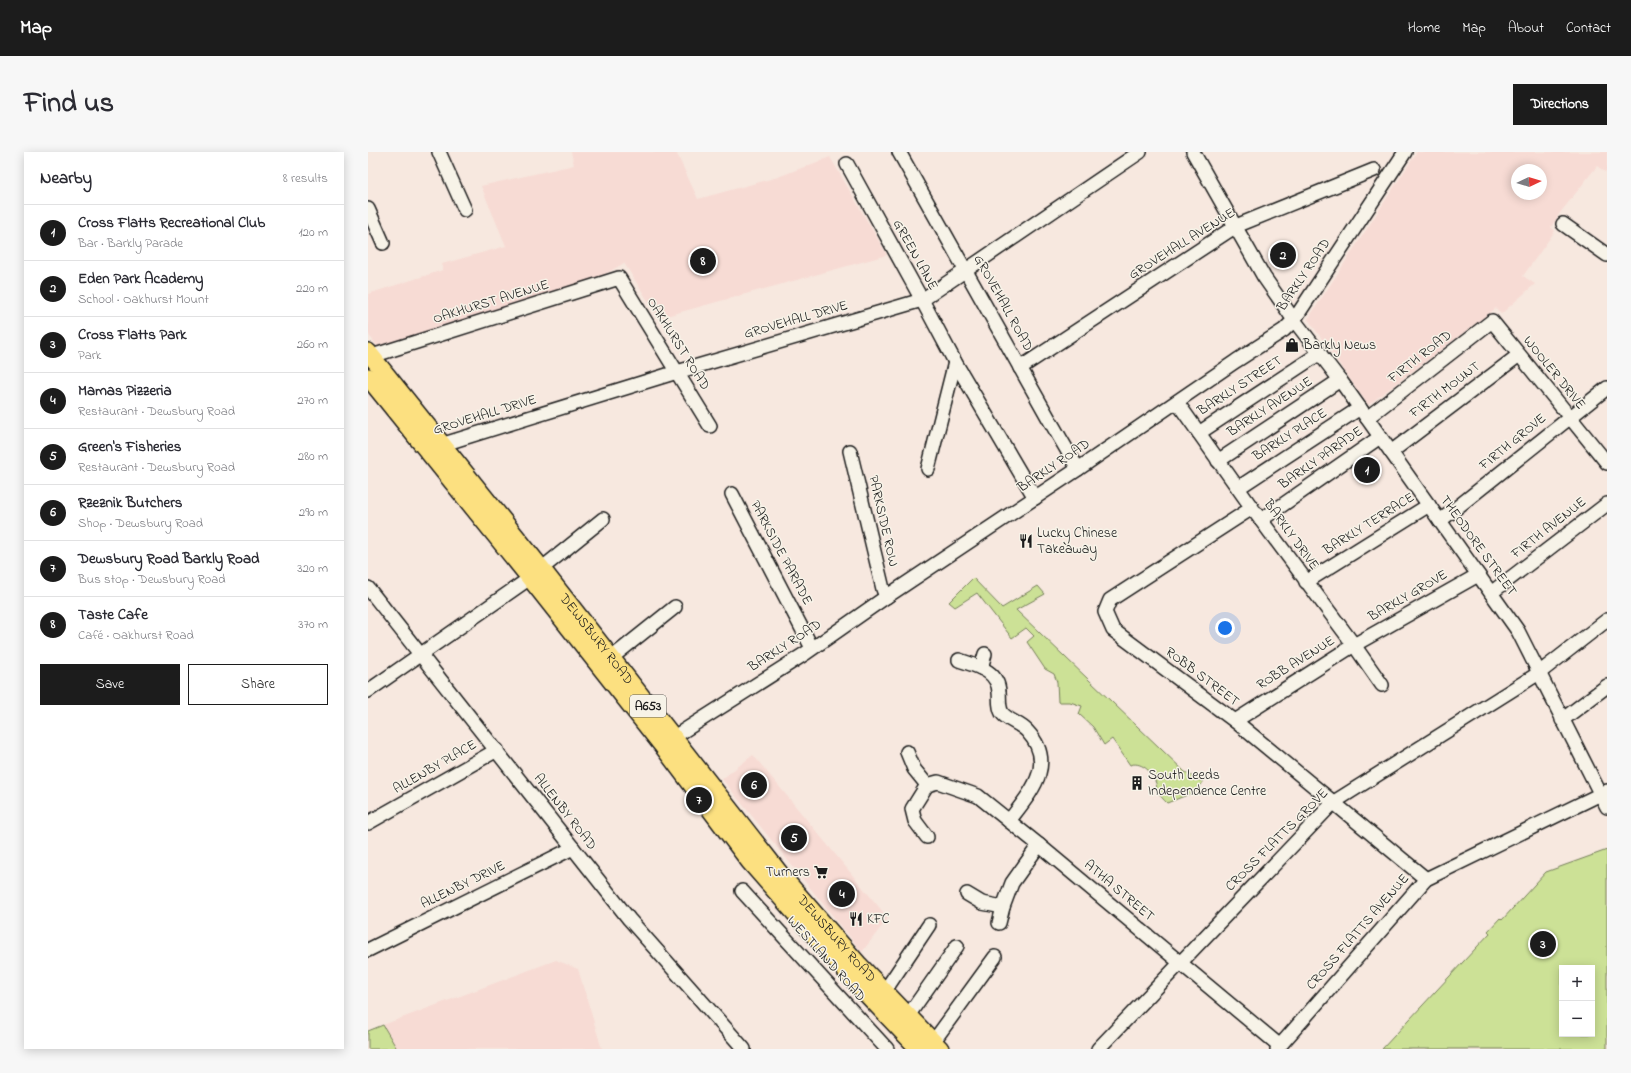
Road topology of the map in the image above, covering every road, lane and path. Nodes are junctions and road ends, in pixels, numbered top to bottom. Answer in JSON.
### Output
{"nodes":[{"id":1,"x":439,"y":152,"type":"edge"},
{"id":2,"x":1140,"y":152,"type":"edge"},
{"id":3,"x":1193,"y":152,"type":"edge"},
{"id":4,"x":1405,"y":152,"type":"edge"},
{"id":5,"x":905,"y":154,"type":"edge"},
{"id":6,"x":847,"y":164,"type":"dead end"},
{"id":7,"x":1374,"y":170,"type":"dead end"},
{"id":8,"x":368,"y":208,"type":"edge"},
{"id":9,"x":465,"y":210,"type":"dead end"},
{"id":10,"x":1563,"y":224,"type":"dead end"},
{"id":11,"x":1236,"y":226,"type":"junction"},
{"id":12,"x":383,"y":243,"type":"dead end"},
{"id":13,"x":1607,"y":255,"type":"edge"},
{"id":14,"x":967,"y":270,"type":"junction"},
{"id":15,"x":619,"y":278,"type":"joint"},
{"id":16,"x":922,"y":300,"type":"junction"},
{"id":17,"x":1294,"y":320,"type":"junction"},
{"id":18,"x":1492,"y":321,"type":"joint"},
{"id":19,"x":1320,"y":353,"type":"junction"},
{"id":20,"x":370,"y":354,"type":"edge"},
{"id":21,"x":1519,"y":355,"type":"junction"},
{"id":22,"x":955,"y":362,"type":"junction"},
{"id":23,"x":1020,"y":368,"type":"junction"},
{"id":24,"x":677,"y":372,"type":"junction"},
{"id":25,"x":368,"y":377,"type":"edge"},
{"id":26,"x":1340,"y":380,"type":"junction"},
{"id":27,"x":1607,"y":388,"type":"edge"},
{"id":28,"x":1177,"y":402,"type":"junction"},
{"id":29,"x":1363,"y":413,"type":"junction"},
{"id":30,"x":1570,"y":417,"type":"junction"},
{"id":31,"x":710,"y":426,"type":"dead end"},
{"id":32,"x":1199,"y":433,"type":"junction"},
{"id":33,"x":1380,"y":437,"type":"junction"},
{"id":34,"x":443,"y":444,"type":"junction"},
{"id":35,"x":427,"y":450,"type":"junction"},
{"id":36,"x":850,"y":451,"type":"dead end"},
{"id":37,"x":1391,"y":452,"type":"junction"},
{"id":38,"x":1218,"y":461,"type":"junction"},
{"id":39,"x":1607,"y":463,"type":"edge"},
{"id":40,"x":928,"y":469,"type":"dead end"},
{"id":41,"x":1078,"y":469,"type":"junction"},
{"id":42,"x":1238,"y":488,"type":"junction"},
{"id":43,"x":732,"y":494,"type":"dead end"},
{"id":44,"x":1035,"y":498,"type":"junction"},
{"id":45,"x":1607,"y":504,"type":"edge"},
{"id":46,"x":1429,"y":505,"type":"junction"},
{"id":47,"x":1252,"y":508,"type":"junction"},
{"id":48,"x":603,"y":519,"type":"dead end"},
{"id":49,"x":1261,"y":520,"type":"junction"},
{"id":50,"x":1440,"y":521,"type":"junction"},
{"id":51,"x":535,"y":573,"type":"junction"},
{"id":52,"x":1478,"y":575,"type":"junction"},
{"id":53,"x":1306,"y":582,"type":"junction"},
{"id":54,"x":368,"y":588,"type":"edge"},
{"id":55,"x":1491,"y":593,"type":"junction"},
{"id":56,"x":886,"y":597,"type":"junction"},
{"id":57,"x":675,"y":607,"type":"dead end"},
{"id":58,"x":1607,"y":620,"type":"edge"},
{"id":59,"x":1354,"y":645,"type":"junction"},
{"id":60,"x":812,"y":648,"type":"junction"},
{"id":61,"x":985,"y":654,"type":"dead end"},
{"id":62,"x":422,"y":655,"type":"junction"},
{"id":63,"x":959,"y":660,"type":"dead end"},
{"id":64,"x":605,"y":663,"type":"junction"},
{"id":65,"x":980,"y":668,"type":"junction"},
{"id":66,"x":1540,"y":673,"type":"junction"},
{"id":67,"x":1382,"y":685,"type":"dead end"},
{"id":68,"x":1607,"y":686,"type":"edge"},
{"id":69,"x":368,"y":691,"type":"edge"},
{"id":70,"x":1562,"y":720,"type":"junction"},
{"id":71,"x":1235,"y":721,"type":"junction"},
{"id":72,"x":667,"y":741,"type":"junction"},
{"id":73,"x":497,"y":750,"type":"junction"},
{"id":74,"x":906,"y":752,"type":"dead end"},
{"id":75,"x":927,"y":785,"type":"junction"},
{"id":76,"x":1604,"y":793,"type":"edge"},
{"id":77,"x":1334,"y":802,"type":"junction"},
{"id":78,"x":1607,"y":807,"type":"edge"},
{"id":79,"x":1009,"y":822,"type":"junction"},
{"id":80,"x":368,"y":823,"type":"edge"},
{"id":81,"x":927,"y":837,"type":"dead end"},
{"id":82,"x":1039,"y":845,"type":"junction"},
{"id":83,"x":573,"y":848,"type":"junction"},
{"id":84,"x":1426,"y":879,"type":"junction"},
{"id":85,"x":742,"y":891,"type":"dead end"},
{"id":86,"x":967,"y":894,"type":"dead end"},
{"id":87,"x":1003,"y":907,"type":"junction"},
{"id":88,"x":999,"y":923,"type":"dead end"},
{"id":89,"x":929,"y":925,"type":"dead end"},
{"id":90,"x":957,"y":946,"type":"dead end"},
{"id":91,"x":368,"y":950,"type":"edge"},
{"id":92,"x":995,"y":957,"type":"dead end"},
{"id":93,"x":1180,"y":962,"type":"junction"},
{"id":94,"x":880,"y":997,"type":"junction"},
{"id":95,"x":904,"y":1022,"type":"junction"},
{"id":96,"x":930,"y":1047,"type":"edge"},
{"id":97,"x":1278,"y":1047,"type":"edge"},
{"id":98,"x":744,"y":1049,"type":"edge"},
{"id":99,"x":886,"y":1049,"type":"edge"},
{"id":100,"x":1098,"y":1049,"type":"edge"}],
"edges":[{"from":1,"to":9,"type":"street"},
{"from":2,"to":14,"type":"street","name":"GROVEHALL DRIVE"},
{"from":3,"to":11,"type":"street","name":"THEODORE STREET"},
{"from":4,"to":17,"type":"street","name":"BARKLY ROAD"},
{"from":5,"to":14,"type":"street","name":"GROVEHALL ROAD"},
{"from":6,"to":16,"type":"street","name":"GREEN LANE"},
{"from":7,"to":11,"type":"street","name":"GROVEHALL AVENUE"},
{"from":8,"to":12,"type":"street"},
{"from":10,"to":13,"type":"street"},
{"from":11,"to":17,"type":"street","name":"THEODORE STREET"},
{"from":11,"to":23,"type":"street","name":"GROVEHALL AVENUE"},
{"from":14,"to":16,"type":"street","name":"GROVEHALL DRIVE"},
{"from":14,"to":23,"type":"street","name":"GROVEHALL ROAD"},
{"from":15,"to":20,"type":"street","name":"OAKHURST AVENUE"},
{"from":15,"to":24,"type":"street","name":"OAKHURST ROAD"},
{"from":16,"to":22,"type":"street","name":"GREEN LANE"},
{"from":16,"to":24,"type":"street","name":"GROVEHALL DRIVE"},
{"from":17,"to":19,"type":"street","name":"THEODORE STREET"},
{"from":17,"to":28,"type":"street","name":"BARKLY ROAD"},
{"from":18,"to":21,"type":"street","name":"WOOLER DRIVE"},
{"from":18,"to":29,"type":"street","name":"FIRTH ROAD"},
{"from":19,"to":26,"type":"street","name":"THEODORE STREET"},
{"from":19,"to":32,"type":"street","name":"BARKLY STREET"},
{"from":20,"to":34,"type":"main road","name":"DEWSBURY ROAD","number":"A653"},
{"from":21,"to":30,"type":"street","name":"WOOLER DRIVE"},
{"from":21,"to":37,"type":"street","name":"FIRTH MOUNT"},
{"from":22,"to":40,"type":"street"},
{"from":22,"to":44,"type":"street","name":"GREEN LANE"},
{"from":23,"to":41,"type":"street","name":"GROVEHALL ROAD"},
{"from":24,"to":31,"type":"street","name":"OAKHURST ROAD"},
{"from":24,"to":34,"type":"street","name":"GROVEHALL DRIVE"},
{"from":25,"to":35,"type":"main road","name":"DEWSBURY ROAD","number":"A653"},
{"from":26,"to":29,"type":"street","name":"THEODORE STREET"},
{"from":26,"to":38,"type":"street","name":"BARKLY AVENUE"},
{"from":27,"to":30,"type":"street","name":"FIRTH GROVE"},
{"from":28,"to":32,"type":"street","name":"BARKLY DRIVE"},
{"from":28,"to":41,"type":"street","name":"BARKLY ROAD"},
{"from":29,"to":33,"type":"street","name":"THEODORE STREET"},
{"from":29,"to":42,"type":"street","name":"BARKLY PLACE"},
{"from":30,"to":39,"type":"street","name":"WOOLER DRIVE"},
{"from":30,"to":50,"type":"street","name":"FIRTH GROVE"},
{"from":32,"to":38,"type":"street","name":"BARKLY DRIVE"},
{"from":33,"to":37,"type":"street","name":"THEODORE STREET"},
{"from":33,"to":49,"type":"street","name":"BARKLY PARADE"},
{"from":34,"to":35,"type":"street","name":"GROVEHALL DRIVE"},
{"from":34,"to":51,"type":"main road","name":"DEWSBURY ROAD","number":"A653"},
{"from":35,"to":51,"type":"main road","name":"DEWSBURY ROAD","number":"A653"},
{"from":36,"to":56,"type":"street","name":"PARKSIDE ROW"},
{"from":37,"to":46,"type":"street","name":"THEODORE STREET"},
{"from":38,"to":42,"type":"street","name":"BARKLY DRIVE"},
{"from":41,"to":44,"type":"street","name":"BARKLY ROAD"},
{"from":42,"to":47,"type":"street","name":"BARKLY DRIVE"},
{"from":43,"to":60,"type":"street","name":"PARKSIDE PARADE"},
{"from":44,"to":56,"type":"street","name":"BARKLY ROAD"},
{"from":45,"to":55,"type":"street","name":"FIRTH AVENUE"},
{"from":46,"to":50,"type":"street","name":"THEODORE STREET"},
{"from":46,"to":53,"type":"street","name":"BARKLY TERRACE"},
{"from":47,"to":49,"type":"street","name":"BARKLY DRIVE"},
{"from":47,"to":71,"type":"street","name":"ROBB STREET"},
{"from":48,"to":51,"type":"street"},
{"from":49,"to":53,"type":"street","name":"BARKLY DRIVE"},
{"from":50,"to":52,"type":"street","name":"THEODORE STREET"},
{"from":51,"to":62,"type":"street"},
{"from":51,"to":64,"type":"main road","name":"DEWSBURY ROAD","number":"A653"},
{"from":52,"to":55,"type":"street","name":"THEODORE STREET"},
{"from":52,"to":59,"type":"street","name":"BARKLY GROVE"},
{"from":53,"to":59,"type":"street","name":"BARKLY DRIVE"},
{"from":54,"to":62,"type":"street","name":"ALLENBY ROAD"},
{"from":55,"to":66,"type":"street","name":"THEODORE STREET"},
{"from":56,"to":60,"type":"street","name":"BARKLY ROAD"},
{"from":57,"to":64,"type":"street"},
{"from":58,"to":66,"type":"street","name":"CROSS FLATTS GROVE"},
{"from":59,"to":67,"type":"street","name":"BARKLY DRIVE"},
{"from":59,"to":71,"type":"street","name":"ROBB AVENUE"},
{"from":60,"to":72,"type":"street","name":"BARKLY ROAD"},
{"from":61,"to":65,"type":"street"},
{"from":62,"to":69,"type":"street"},
{"from":62,"to":73,"type":"street","name":"ALLENBY ROAD"},
{"from":63,"to":65,"type":"street"},
{"from":64,"to":72,"type":"main road","name":"DEWSBURY ROAD","number":"A653"},
{"from":65,"to":79,"type":"street"},
{"from":66,"to":70,"type":"street","name":"THEODORE STREET"},
{"from":66,"to":77,"type":"street","name":"CROSS FLATTS GROVE"},
{"from":68,"to":70,"type":"street"},
{"from":70,"to":76,"type":"street","name":"THEODORE STREET"},
{"from":71,"to":77,"type":"street","name":"ROBB STREET"},
{"from":72,"to":94,"type":"main road","name":"DEWSBURY ROAD","number":"A653"},
{"from":73,"to":80,"type":"street","name":"ALLENBY PLACE"},
{"from":73,"to":83,"type":"street","name":"ALLENBY ROAD"},
{"from":74,"to":75,"type":"street"},
{"from":75,"to":79,"type":"street","name":"ATHA STREET"},
{"from":75,"to":81,"type":"street"},
{"from":76,"to":78,"type":"street","name":"THEODORE STREET"},
{"from":76,"to":84,"type":"street","name":"CROSS FLATTS AVENUE"},
{"from":77,"to":84,"type":"street","name":"ROBB STREET"},
{"from":77,"to":93,"type":"street","name":"CROSS FLATTS GROVE"},
{"from":79,"to":82,"type":"street","name":"ATHA STREET"},
{"from":82,"to":87,"type":"street"},
{"from":82,"to":93,"type":"street","name":"ATHA STREET"},
{"from":83,"to":91,"type":"street","name":"ALLENBY DRIVE"},
{"from":83,"to":98,"type":"street","name":"ALLENBY ROAD"},
{"from":84,"to":97,"type":"street","name":"CROSS FLATTS AVENUE"},
{"from":85,"to":99,"type":"street","name":"WESTLAND ROAD"},
{"from":86,"to":87,"type":"street"},
{"from":87,"to":88,"type":"street"},
{"from":89,"to":94,"type":"street"},
{"from":90,"to":95,"type":"street"},
{"from":92,"to":96,"type":"street"},
{"from":93,"to":97,"type":"street","name":"ATHA STREET"},
{"from":93,"to":100,"type":"street","name":"CROSS FLATTS GROVE"},
{"from":94,"to":95,"type":"main road","name":"DEWSBURY ROAD","number":"A653"},
{"from":95,"to":96,"type":"main road","name":"DEWSBURY ROAD","number":"A653"}]}
